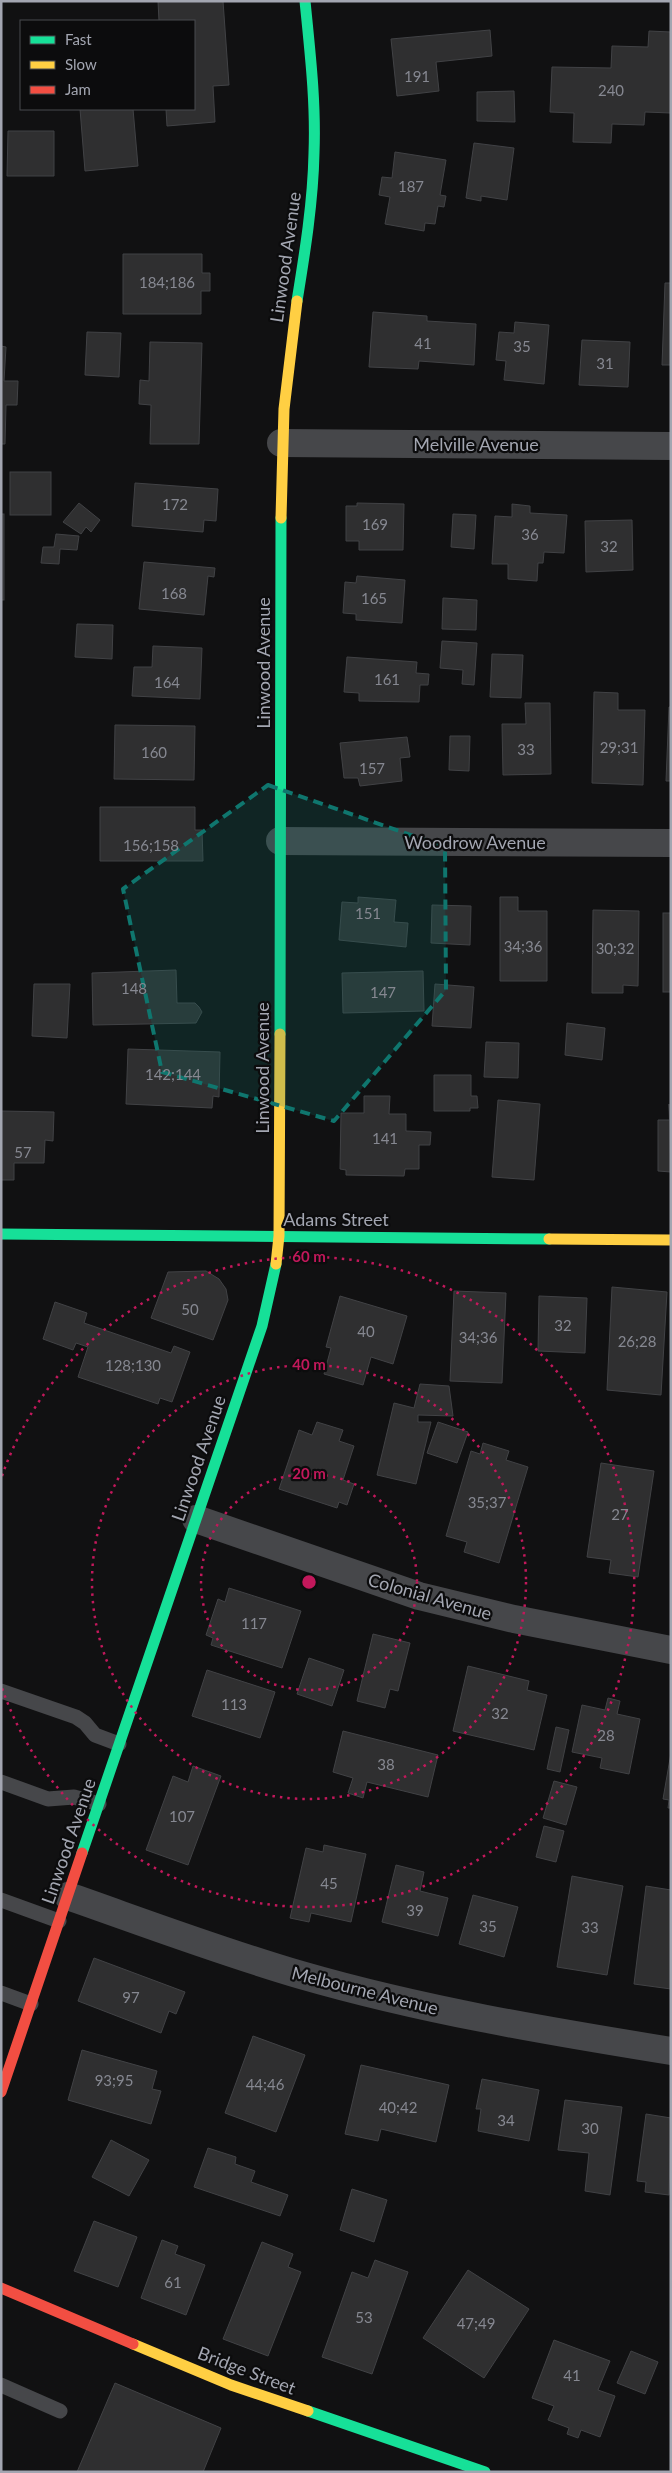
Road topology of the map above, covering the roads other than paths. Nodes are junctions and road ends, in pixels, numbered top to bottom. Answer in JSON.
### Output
{"nodes":[{"id":1,"x":306,"y":1,"type":"edge"},
{"id":2,"x":281,"y":443,"type":"junction"},
{"id":3,"x":671,"y":446,"type":"edge"},
{"id":4,"x":280,"y":841,"type":"junction"},
{"id":5,"x":671,"y":843,"type":"edge"},
{"id":6,"x":1,"y":1234,"type":"edge"},
{"id":7,"x":278,"y":1236,"type":"junction"},
{"id":8,"x":671,"y":1240,"type":"edge"},
{"id":9,"x":196,"y":1519,"type":"junction"},
{"id":10,"x":671,"y":1650,"type":"edge"},
{"id":11,"x":1,"y":1691,"type":"edge"},
{"id":12,"x":119,"y":1744,"type":"junction"},
{"id":13,"x":1,"y":1782,"type":"edge"},
{"id":14,"x":99,"y":1804,"type":"junction"},
{"id":15,"x":68,"y":1896,"type":"junction"},
{"id":16,"x":1,"y":1900,"type":"edge"},
{"id":17,"x":59,"y":1921,"type":"junction"},
{"id":18,"x":1,"y":1994,"type":"edge"},
{"id":19,"x":31,"y":2004,"type":"junction"},
{"id":20,"x":671,"y":2051,"type":"edge"},
{"id":21,"x":2,"y":2089,"type":"edge"},
{"id":22,"x":1,"y":2288,"type":"edge"},
{"id":23,"x":1,"y":2385,"type":"edge"},
{"id":24,"x":60,"y":2411,"type":"dead end"},
{"id":25,"x":484,"y":2472,"type":"edge"}],
"edges":[{"from":1,"to":2,"type":"street","name":"Linwood Avenue"},
{"from":2,"to":3,"type":"street","name":"Melville Avenue"},
{"from":2,"to":4,"type":"street","name":"Linwood Avenue"},
{"from":4,"to":5,"type":"street","name":"Woodrow Avenue"},
{"from":4,"to":7,"type":"street","name":"Linwood Avenue"},
{"from":6,"to":7,"type":"street","name":"Adams Street"},
{"from":7,"to":8,"type":"street","name":"Adams Street"},
{"from":7,"to":9,"type":"street","name":"Linwood Avenue"},
{"from":9,"to":10,"type":"street","name":"Colonial Avenue"},
{"from":9,"to":12,"type":"street","name":"Linwood Avenue"},
{"from":11,"to":12,"type":"lane"},
{"from":12,"to":14,"type":"street","name":"Linwood Avenue"},
{"from":13,"to":14,"type":"lane"},
{"from":14,"to":15,"type":"street","name":"Linwood Avenue"},
{"from":15,"to":17,"type":"street","name":"Linwood Avenue"},
{"from":15,"to":20,"type":"street","name":"Melbourne Avenue"},
{"from":16,"to":17,"type":"lane"},
{"from":17,"to":19,"type":"street","name":"Linwood Avenue"},
{"from":18,"to":19,"type":"lane"},
{"from":19,"to":21,"type":"street","name":"Linwood Avenue"},
{"from":22,"to":25,"type":"street","name":"Bridge Street"},
{"from":23,"to":24,"type":"lane"}]}
